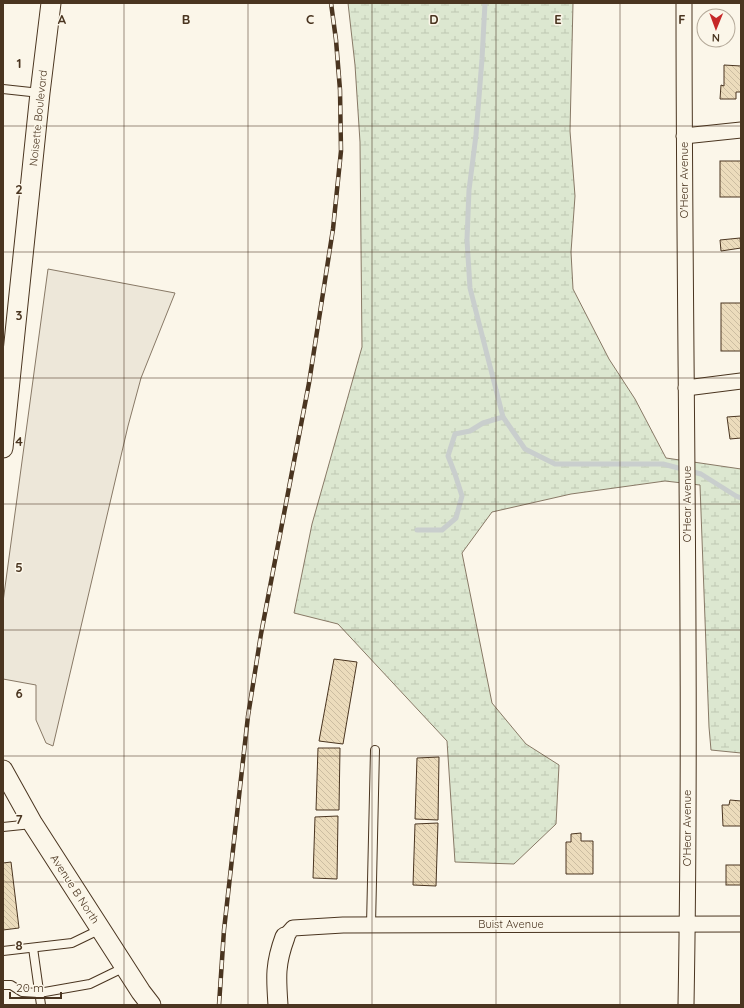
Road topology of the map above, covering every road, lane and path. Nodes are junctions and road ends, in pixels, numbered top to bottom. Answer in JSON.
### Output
{"nodes":[{"id":1,"x":51,"y":3,"type":"edge"},
{"id":2,"x":684,"y":3,"type":"edge"},
{"id":3,"x":3,"y":89,"type":"edge"},
{"id":4,"x":40,"y":93,"type":"junction"},
{"id":5,"x":741,"y":130,"type":"edge"},
{"id":6,"x":684,"y":136,"type":"junction"},
{"id":7,"x":741,"y":381,"type":"edge"},
{"id":8,"x":686,"y":388,"type":"junction"},
{"id":9,"x":3,"y":448,"type":"edge"},
{"id":10,"x":374,"y":750,"type":"dead end"},
{"id":11,"x":3,"y":770,"type":"edge"},
{"id":12,"x":33,"y":824,"type":"junction"},
{"id":13,"x":3,"y":827,"type":"edge"},
{"id":14,"x":687,"y":924,"type":"junction"},
{"id":15,"x":741,"y":924,"type":"edge"},
{"id":16,"x":371,"y":925,"type":"junction"},
{"id":17,"x":101,"y":929,"type":"junction"},
{"id":18,"x":285,"y":937,"type":"joint"},
{"id":19,"x":33,"y":948,"type":"junction"},
{"id":20,"x":3,"y":951,"type":"edge"},
{"id":21,"x":125,"y":967,"type":"junction"},
{"id":22,"x":3,"y":985,"type":"edge"},
{"id":23,"x":39,"y":993,"type":"junction"},
{"id":24,"x":40,"y":1005,"type":"edge"},
{"id":25,"x":151,"y":1005,"type":"edge"},
{"id":26,"x":278,"y":1005,"type":"edge"},
{"id":27,"x":686,"y":1005,"type":"edge"}],
"edges":[{"from":1,"to":4,"type":"street","name":"Noisette Boulevard"},
{"from":2,"to":6,"type":"street","name":"O'Hear Avenue"},
{"from":3,"to":4,"type":"lane"},
{"from":4,"to":9,"type":"street","name":"Noisette Boulevard"},
{"from":5,"to":6,"type":"street"},
{"from":6,"to":8,"type":"street","name":"O'Hear Avenue"},
{"from":7,"to":8,"type":"street"},
{"from":8,"to":14,"type":"street","name":"O'Hear Avenue"},
{"from":10,"to":16,"type":"lane"},
{"from":11,"to":12,"type":"street","name":"Avenue B North"},
{"from":12,"to":13,"type":"lane"},
{"from":12,"to":17,"type":"street","name":"Avenue B North"},
{"from":14,"to":15,"type":"street","name":"Buist Avenue"},
{"from":14,"to":16,"type":"street","name":"Buist Avenue"},
{"from":14,"to":27,"type":"street","name":"O'Hear Avenue"},
{"from":16,"to":18,"type":"street","name":"Buist Avenue"},
{"from":17,"to":19,"type":"lane"},
{"from":17,"to":21,"type":"street","name":"Avenue B North"},
{"from":18,"to":26,"type":"street"},
{"from":19,"to":20,"type":"lane"},
{"from":19,"to":23,"type":"lane"},
{"from":21,"to":23,"type":"lane"},
{"from":21,"to":25,"type":"street","name":"Avenue B North"},
{"from":22,"to":23,"type":"lane"},
{"from":23,"to":24,"type":"lane"}]}
